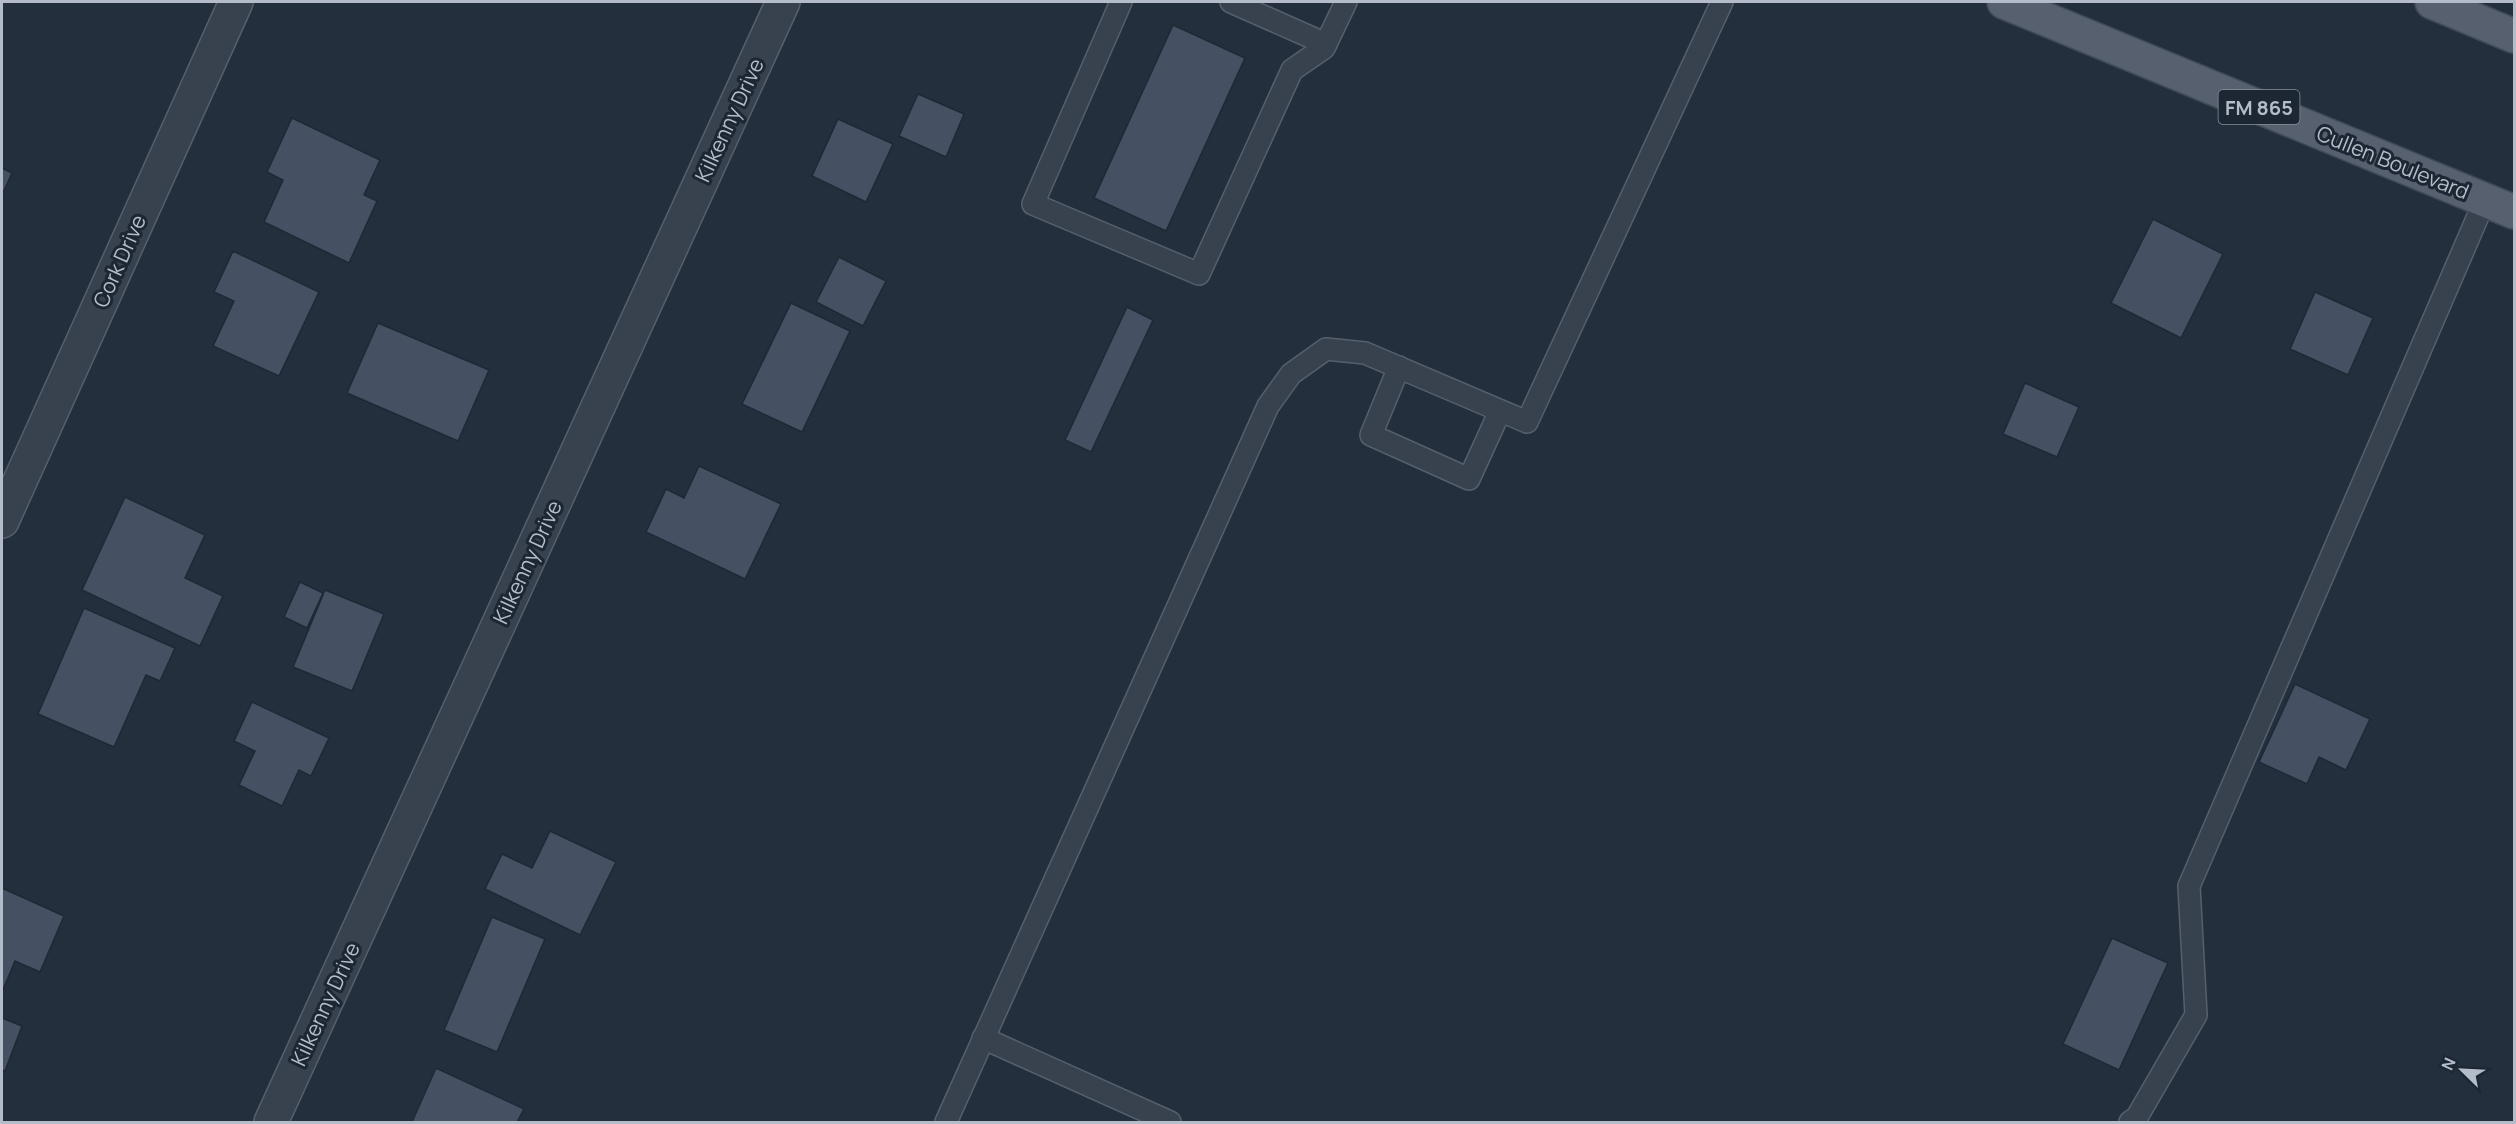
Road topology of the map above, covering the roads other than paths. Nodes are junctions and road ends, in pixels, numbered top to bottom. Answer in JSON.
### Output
{"nodes":[{"id":1,"x":236,"y":2,"type":"edge"},
{"id":2,"x":783,"y":2,"type":"edge"},
{"id":3,"x":1121,"y":2,"type":"edge"},
{"id":4,"x":1231,"y":2,"type":"edge"},
{"id":5,"x":1346,"y":2,"type":"edge"},
{"id":6,"x":1722,"y":2,"type":"edge"},
{"id":7,"x":2004,"y":2,"type":"edge"},
{"id":8,"x":2432,"y":2,"type":"edge"},
{"id":9,"x":2514,"y":36,"type":"edge"},
{"id":10,"x":1326,"y":44,"type":"junction"},
{"id":11,"x":2485,"y":200,"type":"junction"},
{"id":12,"x":2514,"y":212,"type":"edge"},
{"id":13,"x":1399,"y":367,"type":"junction"},
{"id":14,"x":1500,"y":411,"type":"junction"},
{"id":15,"x":2,"y":521,"type":"edge"},
{"id":16,"x":983,"y":1038,"type":"junction"},
{"id":17,"x":271,"y":1122,"type":"edge"},
{"id":18,"x":946,"y":1122,"type":"edge"},
{"id":19,"x":1170,"y":1122,"type":"edge"},
{"id":20,"x":2130,"y":1122,"type":"edge"}],
"edges":[{"from":1,"to":15,"type":"street","name":"Cork Drive"},
{"from":2,"to":17,"type":"street","name":"Kilkenny Drive"},
{"from":3,"to":10,"type":"lane"},
{"from":4,"to":10,"type":"lane"},
{"from":5,"to":10,"type":"lane"},
{"from":6,"to":14,"type":"lane"},
{"from":7,"to":11,"type":"main road","name":"Cullen Boulevard","number":"FM 865"},
{"from":8,"to":9,"type":"main road"},
{"from":11,"to":12,"type":"main road","name":"Cullen Boulevard","number":"FM 865"},
{"from":11,"to":20,"type":"lane"},
{"from":13,"to":14,"type":"lane"},
{"from":13,"to":14,"type":"lane"},
{"from":13,"to":16,"type":"lane"},
{"from":16,"to":18,"type":"lane"},
{"from":16,"to":19,"type":"lane"}]}
